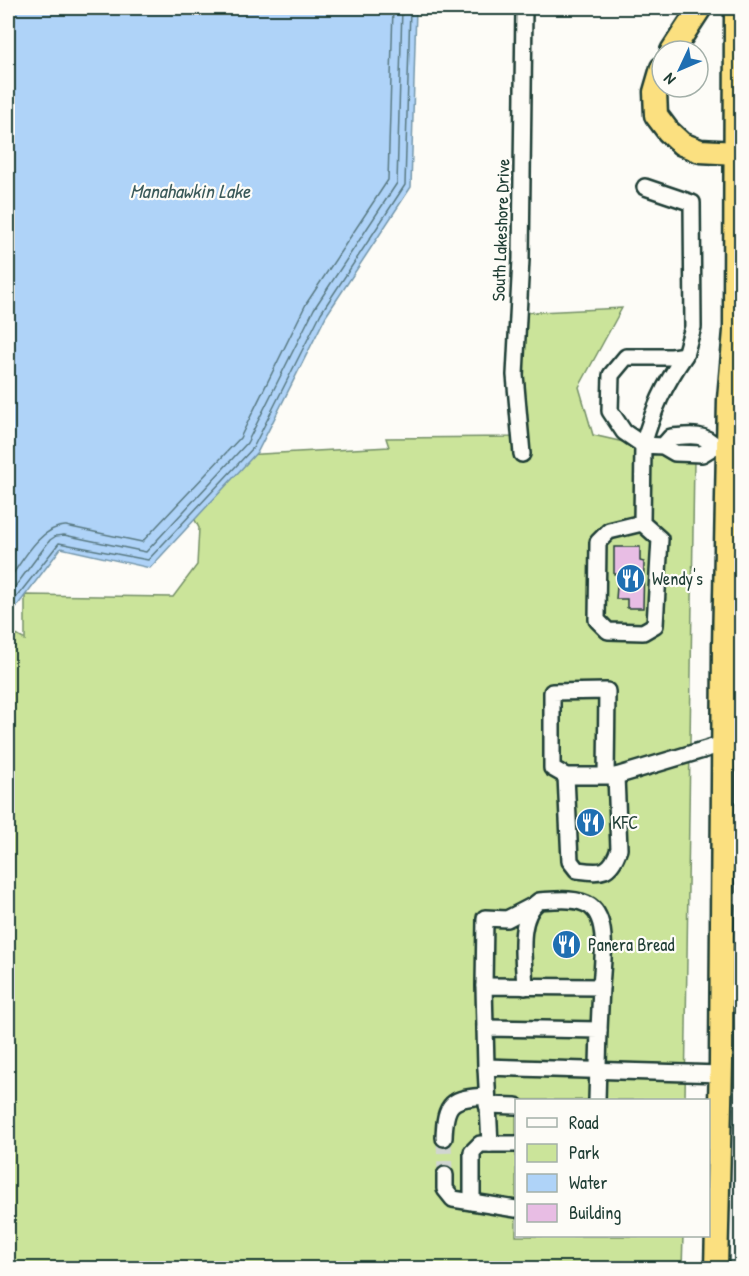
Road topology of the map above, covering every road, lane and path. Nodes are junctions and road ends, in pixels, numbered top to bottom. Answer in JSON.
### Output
{"nodes":[{"id":1,"x":524,"y":8,"type":"edge"},
{"id":2,"x":700,"y":8,"type":"edge"},
{"id":3,"x":736,"y":8,"type":"edge"},
{"id":4,"x":680,"y":39,"type":"edge"},
{"id":5,"x":655,"y":99,"type":"edge"},
{"id":6,"x":739,"y":151,"type":"edge"},
{"id":7,"x":645,"y":186,"type":"dead end"},
{"id":8,"x":739,"y":210,"type":"edge"},
{"id":9,"x":685,"y":355,"type":"junction"},
{"id":10,"x":643,"y":445,"type":"junction"},
{"id":11,"x":722,"y":446,"type":"junction"},
{"id":12,"x":522,"y":454,"type":"dead end"},
{"id":13,"x":642,"y":523,"type":"junction"},
{"id":14,"x":723,"y":744,"type":"junction"},
{"id":15,"x":566,"y":776,"type":"junction"},
{"id":16,"x":611,"y":776,"type":"junction"},
{"id":17,"x":532,"y":906,"type":"junction"},
{"id":18,"x":484,"y":986,"type":"junction"},
{"id":19,"x":525,"y":987,"type":"junction"},
{"id":20,"x":601,"y":987,"type":"junction"},
{"id":21,"x":485,"y":1028,"type":"junction"},
{"id":22,"x":599,"y":1030,"type":"junction"},
{"id":23,"x":486,"y":1067,"type":"junction"},
{"id":24,"x":598,"y":1070,"type":"junction"},
{"id":25,"x":721,"y":1074,"type":"junction"},
{"id":26,"x":597,"y":1099,"type":"edge"},
{"id":27,"x":487,"y":1101,"type":"junction"},
{"id":28,"x":515,"y":1106,"type":"edge"},
{"id":29,"x":444,"y":1138,"type":"tunnel mouth"},
{"id":30,"x":489,"y":1144,"type":"junction"},
{"id":31,"x":515,"y":1144,"type":"edge"},
{"id":32,"x":445,"y":1175,"type":"tunnel mouth"},
{"id":33,"x":472,"y":1202,"type":"junction"},
{"id":34,"x":515,"y":1209,"type":"edge"},
{"id":35,"x":716,"y":1269,"type":"edge"}],
"edges":[{"from":1,"to":12,"type":"street","name":"South Lakeshore Drive"},
{"from":2,"to":4,"type":"highway"},
{"from":3,"to":6,"type":"highway"},
{"from":5,"to":6,"type":"highway"},
{"from":6,"to":8,"type":"highway"},
{"from":7,"to":9,"type":"street"},
{"from":8,"to":11,"type":"highway"},
{"from":9,"to":10,"type":"street"},
{"from":9,"to":10,"type":"street"},
{"from":10,"to":11,"type":"street"},
{"from":10,"to":13,"type":"street"},
{"from":11,"to":14,"type":"highway"},
{"from":13,"to":13,"type":"street"},
{"from":14,"to":16,"type":"street"},
{"from":14,"to":25,"type":"highway"},
{"from":15,"to":16,"type":"street"},
{"from":15,"to":16,"type":"street"},
{"from":15,"to":16,"type":"street"},
{"from":17,"to":18,"type":"street"},
{"from":17,"to":19,"type":"street"},
{"from":17,"to":20,"type":"street"},
{"from":18,"to":19,"type":"street"},
{"from":18,"to":21,"type":"street"},
{"from":19,"to":20,"type":"street"},
{"from":20,"to":22,"type":"street"},
{"from":21,"to":22,"type":"street"},
{"from":21,"to":23,"type":"street"},
{"from":22,"to":24,"type":"street"},
{"from":23,"to":24,"type":"street"},
{"from":23,"to":27,"type":"street"},
{"from":24,"to":25,"type":"street"},
{"from":24,"to":26,"type":"street"},
{"from":25,"to":35,"type":"highway"},
{"from":27,"to":28,"type":"street"},
{"from":27,"to":29,"type":"street"},
{"from":27,"to":30,"type":"street"},
{"from":30,"to":31,"type":"street"},
{"from":30,"to":33,"type":"street"},
{"from":32,"to":33,"type":"street"},
{"from":33,"to":34,"type":"street"}]}
